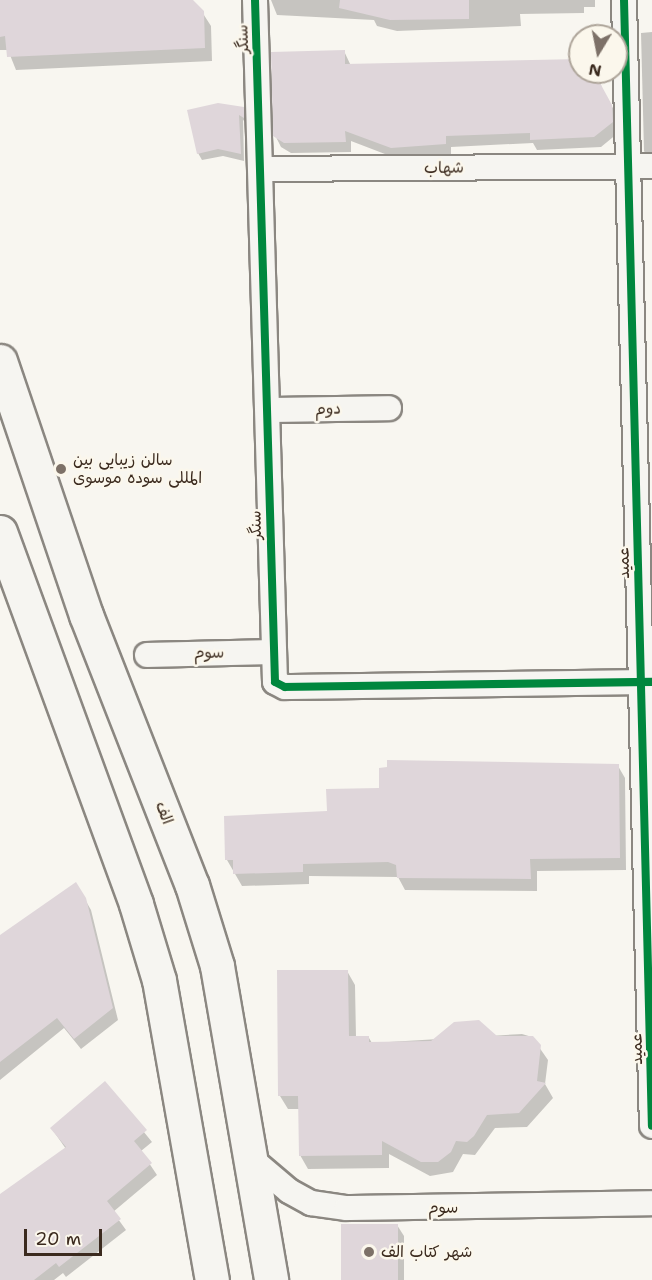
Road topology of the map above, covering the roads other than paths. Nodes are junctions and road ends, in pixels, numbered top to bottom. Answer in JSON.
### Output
{"nodes":[{"id":1,"x":255,"y":0,"type":"edge"},
{"id":2,"x":624,"y":0,"type":"edge"},
{"id":3,"x":628,"y":166,"type":"junction"},
{"id":4,"x":652,"y":166,"type":"edge"},
{"id":5,"x":261,"y":169,"type":"junction"},
{"id":6,"x":0,"y":361,"type":"edge"},
{"id":7,"x":389,"y":408,"type":"dead end"},
{"id":8,"x":268,"y":410,"type":"junction"},
{"id":9,"x":0,"y":532,"type":"edge"},
{"id":10,"x":5,"y":567,"type":"edge"},
{"id":11,"x":272,"y":652,"type":"junction"},
{"id":12,"x":147,"y":655,"type":"dead end"},
{"id":13,"x":646,"y":682,"type":"edge"},
{"id":14,"x":652,"y":1126,"type":"edge"},
{"id":15,"x":250,"y":1158,"type":"junction"},
{"id":16,"x":652,"y":1203,"type":"edge"},
{"id":17,"x":212,"y":1280,"type":"edge"},
{"id":18,"x":271,"y":1280,"type":"edge"}],
"edges":[{"from":1,"to":5,"type":"street","name":"سنگر"},
{"from":2,"to":3,"type":"street","name":"عمید"},
{"from":3,"to":4,"type":"street","name":"شهاب"},
{"from":3,"to":5,"type":"street","name":"شهاب"},
{"from":3,"to":13,"type":"street","name":"عمید"},
{"from":5,"to":8,"type":"street","name":"سنگر"},
{"from":6,"to":15,"type":"main road","name":"الف"},
{"from":7,"to":8,"type":"street","name":"دوم"},
{"from":8,"to":11,"type":"street","name":"سنگر"},
{"from":9,"to":10,"type":"main road"},
{"from":10,"to":17,"type":"main road"},
{"from":11,"to":12,"type":"street","name":"سوم"},
{"from":11,"to":13,"type":"street","name":"سنگر"},
{"from":13,"to":14,"type":"street","name":"عمید"},
{"from":15,"to":16,"type":"street","name":"سوم"},
{"from":15,"to":18,"type":"main road","name":"الف"}]}
